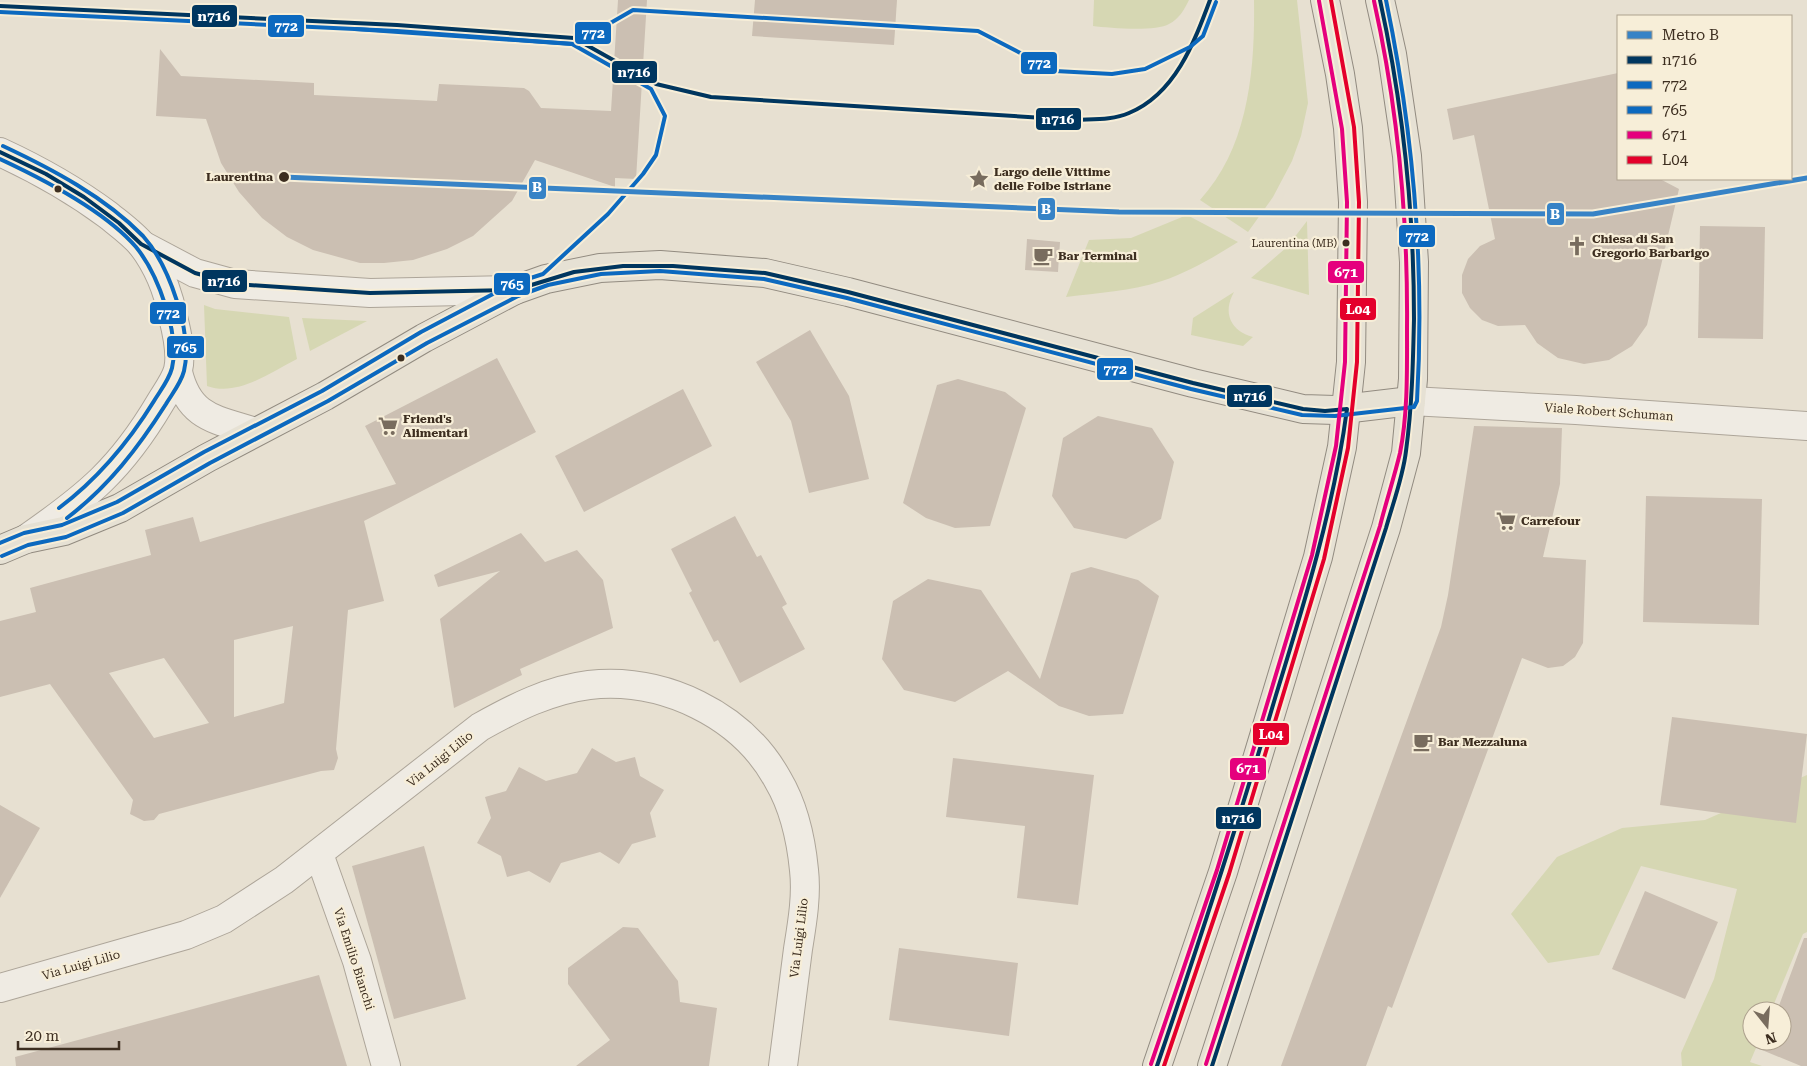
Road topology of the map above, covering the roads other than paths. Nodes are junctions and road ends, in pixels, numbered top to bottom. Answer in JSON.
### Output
{"nodes":[{"id":1,"x":1325,"y":0,"type":"edge"},
{"id":2,"x":1380,"y":0,"type":"edge"},
{"id":3,"x":0,"y":152,"type":"edge"},
{"id":4,"x":141,"y":244,"type":"junction"},
{"id":5,"x":516,"y":290,"type":"junction"},
{"id":6,"x":178,"y":372,"type":"junction"},
{"id":7,"x":1411,"y":401,"type":"junction"},
{"id":8,"x":1347,"y":409,"type":"junction"},
{"id":9,"x":1807,"y":426,"type":"edge"},
{"id":10,"x":255,"y":432,"type":"junction"},
{"id":11,"x":26,"y":540,"type":"junction"},
{"id":12,"x":0,"y":550,"type":"edge"},
{"id":13,"x":319,"y":854,"type":"junction"},
{"id":14,"x":0,"y":988,"type":"edge"},
{"id":15,"x":386,"y":1066,"type":"edge"},
{"id":16,"x":783,"y":1066,"type":"edge"},
{"id":17,"x":1157,"y":1066,"type":"edge"},
{"id":18,"x":1212,"y":1066,"type":"edge"}],
"edges":[{"from":1,"to":8,"type":"main road"},
{"from":2,"to":7,"type":"main road"},
{"from":3,"to":4,"type":"street"},
{"from":4,"to":5,"type":"street"},
{"from":4,"to":6,"type":"street"},
{"from":5,"to":8,"type":"main road"},
{"from":5,"to":10,"type":"main road"},
{"from":6,"to":10,"type":"street"},
{"from":6,"to":11,"type":"street"},
{"from":7,"to":8,"type":"main road"},
{"from":7,"to":9,"type":"street","name":"Viale Robert Schuman"},
{"from":7,"to":18,"type":"main road"},
{"from":8,"to":17,"type":"main road"},
{"from":10,"to":11,"type":"main road"},
{"from":11,"to":12,"type":"main road"},
{"from":13,"to":14,"type":"street","name":"Via Luigi Lilio"},
{"from":13,"to":15,"type":"street","name":"Via Emilio Bianchi"},
{"from":13,"to":16,"type":"street","name":"Via Luigi Lilio"}]}
